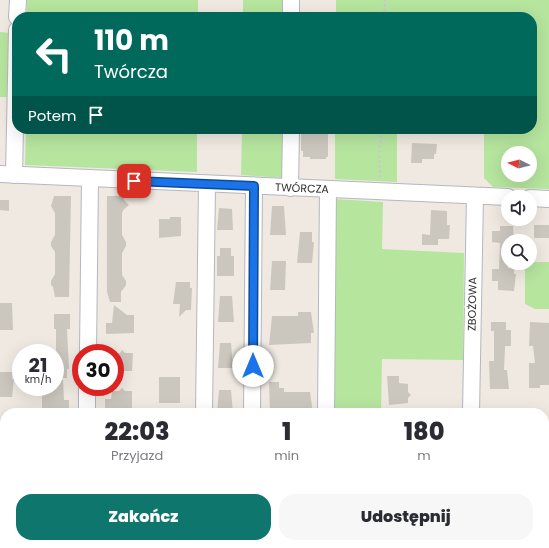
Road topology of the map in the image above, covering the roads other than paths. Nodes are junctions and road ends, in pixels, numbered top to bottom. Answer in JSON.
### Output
{"nodes":[{"id":1,"x":18,"y":0,"type":"edge"},
{"id":2,"x":291,"y":0,"type":"edge"},
{"id":3,"x":17,"y":12,"type":"edge"},
{"id":4,"x":291,"y":12,"type":"edge"},
{"id":5,"x":12,"y":102,"type":"edge"},
{"id":6,"x":291,"y":134,"type":"edge"},
{"id":7,"x":7,"y":175,"type":"edge"},
{"id":8,"x":90,"y":178,"type":"junction"},
{"id":9,"x":207,"y":184,"type":"junction"},
{"id":10,"x":254,"y":186,"type":"junction"},
{"id":11,"x":290,"y":188,"type":"junction"},
{"id":12,"x":328,"y":189,"type":"junction"},
{"id":13,"x":475,"y":196,"type":"junction"},
{"id":14,"x":501,"y":197,"type":"edge"},
{"id":15,"x":537,"y":198,"type":"edge"},
{"id":16,"x":549,"y":199,"type":"edge"},
{"id":17,"x":88,"y":344,"type":"edge"},
{"id":18,"x":87,"y":396,"type":"edge"},
{"id":19,"x":87,"y":408,"type":"edge"},
{"id":20,"x":204,"y":408,"type":"edge"},
{"id":21,"x":252,"y":408,"type":"edge"},
{"id":22,"x":326,"y":408,"type":"edge"},
{"id":23,"x":471,"y":408,"type":"edge"}],
"edges":[{"from":1,"to":3,"type":"street"},
{"from":2,"to":4,"type":"street"},
{"from":5,"to":7,"type":"street"},
{"from":6,"to":11,"type":"street"},
{"from":7,"to":8,"type":"street","name":"TWÓRCZA"},
{"from":8,"to":9,"type":"street","name":"TWÓRCZA"},
{"from":8,"to":17,"type":"street"},
{"from":9,"to":10,"type":"street","name":"TWÓRCZA"},
{"from":9,"to":20,"type":"street"},
{"from":10,"to":11,"type":"street","name":"TWÓRCZA"},
{"from":10,"to":21,"type":"street"},
{"from":11,"to":12,"type":"street","name":"TWÓRCZA"},
{"from":12,"to":13,"type":"street","name":"TWÓRCZA"},
{"from":12,"to":22,"type":"street"},
{"from":13,"to":14,"type":"street","name":"TWÓRCZA"},
{"from":13,"to":23,"type":"street","name":"ZBOŻOWA"},
{"from":15,"to":16,"type":"street"},
{"from":18,"to":19,"type":"street"}]}
